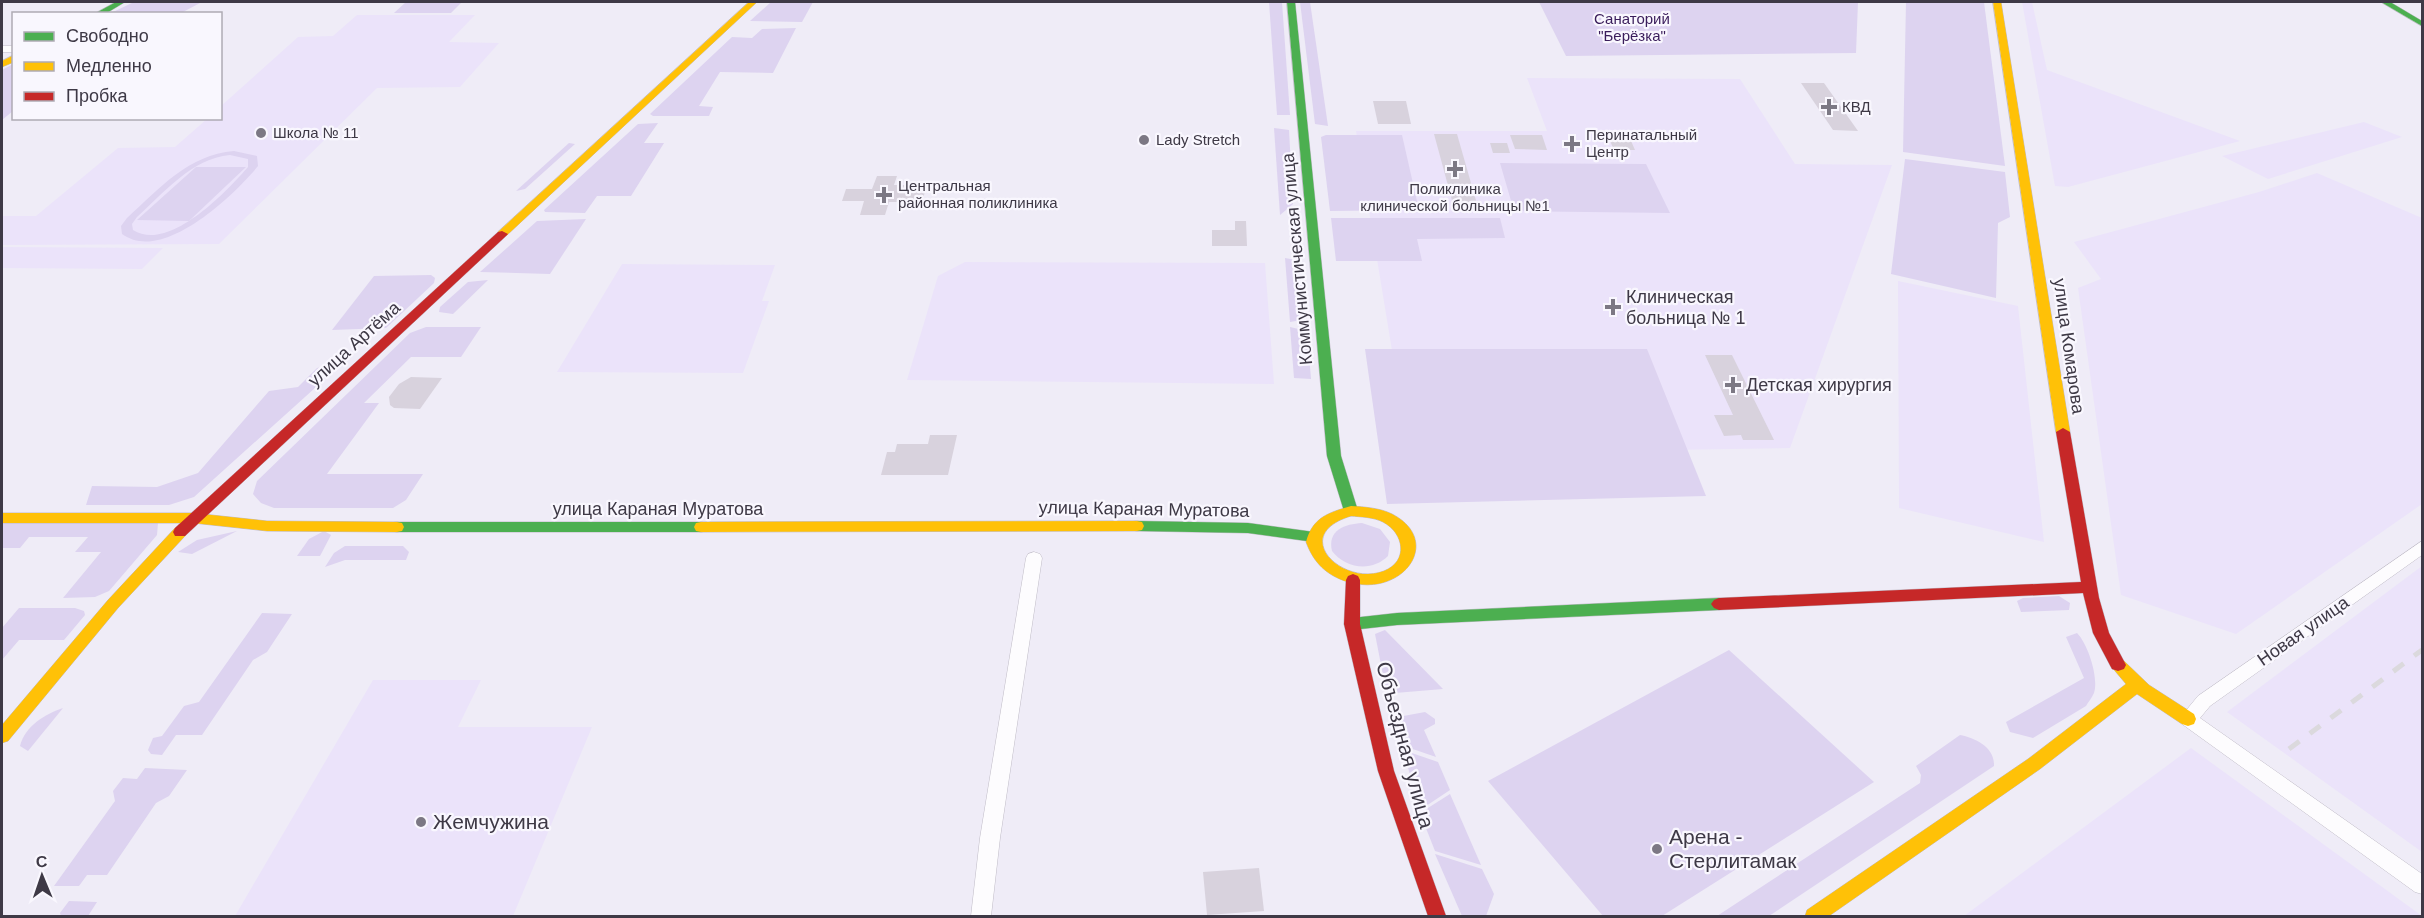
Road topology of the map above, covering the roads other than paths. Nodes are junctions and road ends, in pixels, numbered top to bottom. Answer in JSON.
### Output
{"nodes":[{"id":1,"x":121,"y":2,"type":"edge"},
{"id":2,"x":753,"y":2,"type":"edge"},
{"id":3,"x":1290,"y":2,"type":"edge"},
{"id":4,"x":1997,"y":2,"type":"edge"},
{"id":5,"x":2385,"y":2,"type":"edge"},
{"id":6,"x":102,"y":12,"type":"edge"},
{"id":7,"x":2422,"y":24,"type":"edge"},
{"id":8,"x":1351,"y":511,"type":"junction"},
{"id":9,"x":2,"y":518,"type":"edge"},
{"id":10,"x":194,"y":518,"type":"junction"},
{"id":11,"x":1314,"y":537,"type":"junction"},
{"id":12,"x":2422,"y":547,"type":"edge"},
{"id":13,"x":1034,"y":558,"type":"dead end"},
{"id":14,"x":1353,"y":580,"type":"junction"},
{"id":15,"x":2090,"y":587,"type":"junction"},
{"id":16,"x":1352,"y":624,"type":"junction"},
{"id":17,"x":2135,"y":686,"type":"junction"},
{"id":18,"x":2188,"y":719,"type":"junction"},
{"id":19,"x":2,"y":736,"type":"edge"},
{"id":20,"x":2422,"y":885,"type":"edge"},
{"id":21,"x":981,"y":916,"type":"edge"},
{"id":22,"x":1437,"y":916,"type":"edge"},
{"id":23,"x":1814,"y":916,"type":"edge"}],
"edges":[{"from":1,"to":6,"type":"main road"},
{"from":2,"to":10,"type":"main road","name":"улица Артёма"},
{"from":3,"to":8,"type":"main road","name":"Коммунистическая улица"},
{"from":4,"to":15,"type":"main road","name":"улица Комарова"},
{"from":5,"to":7,"type":"main road"},
{"from":8,"to":11,"type":"main road"},
{"from":8,"to":14,"type":"main road"},
{"from":9,"to":10,"type":"main road","name":"улица Караная Муратова"},
{"from":10,"to":11,"type":"main road","name":"улица Караная Муратова"},
{"from":10,"to":19,"type":"main road","name":"улица Артёма"},
{"from":11,"to":14,"type":"main road"},
{"from":12,"to":18,"type":"street","name":"Новая улица"},
{"from":13,"to":21,"type":"street"},
{"from":14,"to":16,"type":"main road","name":"Объездная улица"},
{"from":15,"to":16,"type":"main road"},
{"from":15,"to":17,"type":"main road","name":"улица Комарова"},
{"from":16,"to":22,"type":"main road","name":"Объездная улица"},
{"from":17,"to":18,"type":"main road"},
{"from":17,"to":23,"type":"main road"},
{"from":18,"to":20,"type":"street"}]}
